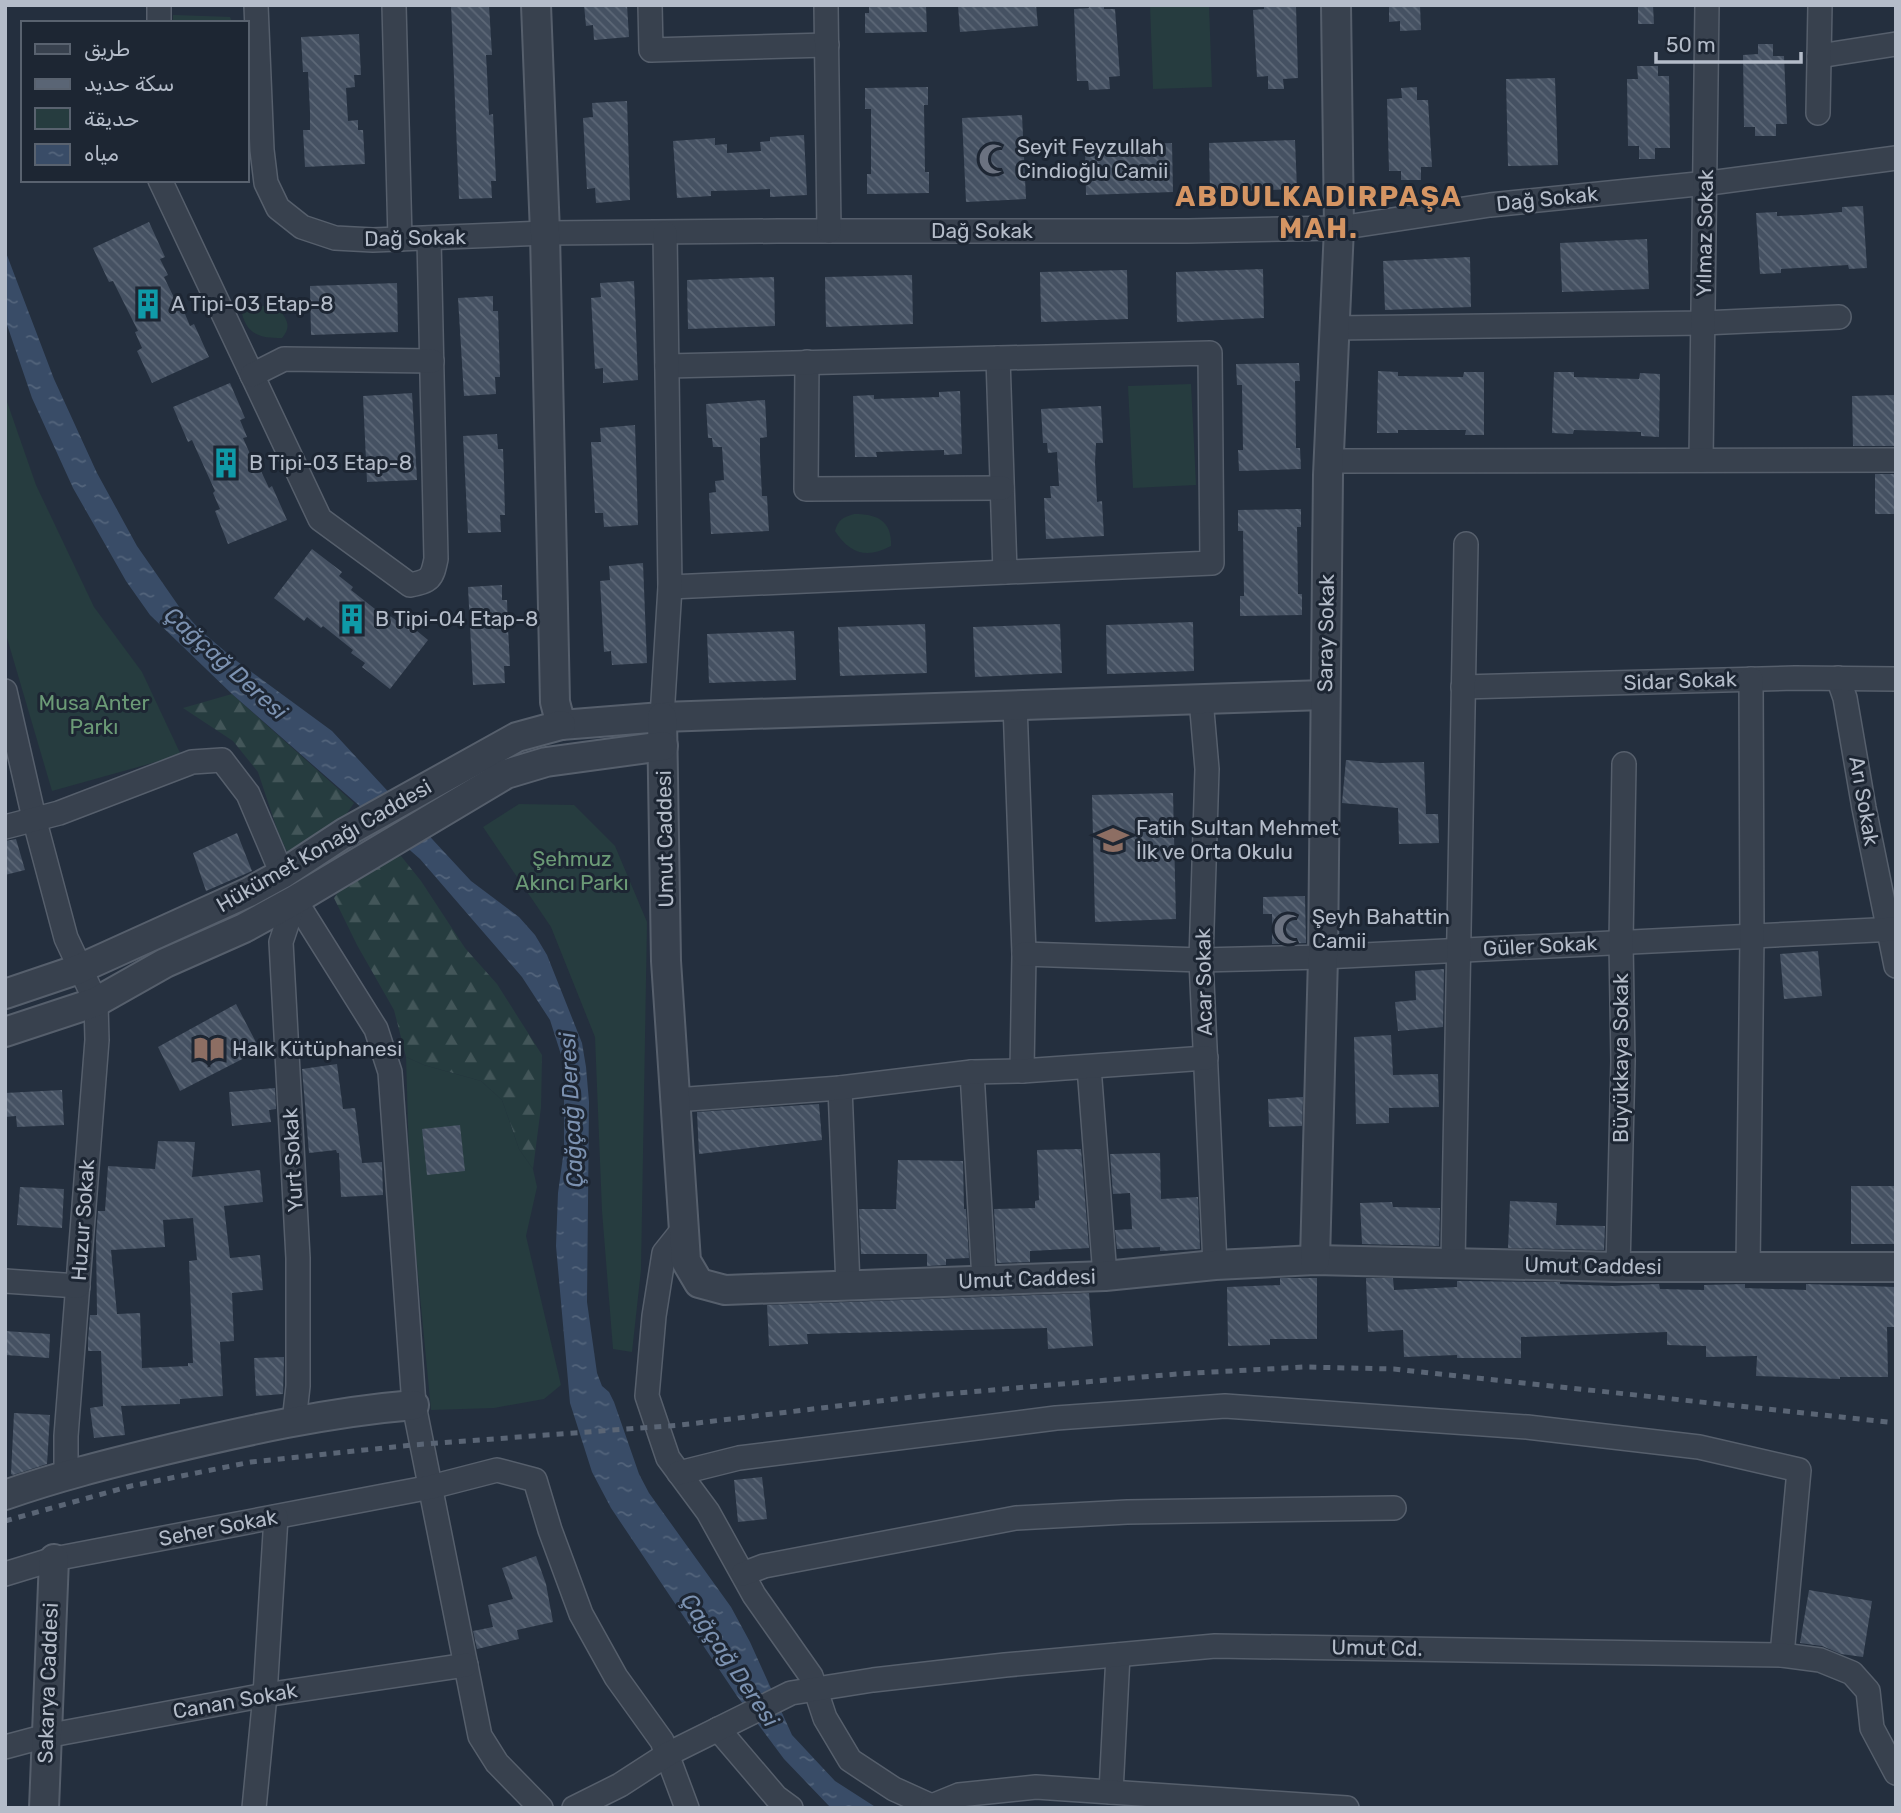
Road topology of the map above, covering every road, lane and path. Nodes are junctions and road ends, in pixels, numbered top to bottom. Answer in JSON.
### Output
{"nodes":[{"id":1,"x":256,"y":5,"type":"edge"},
{"id":2,"x":394,"y":5,"type":"edge"},
{"id":3,"x":536,"y":5,"type":"edge"},
{"id":4,"x":650,"y":5,"type":"edge"},
{"id":5,"x":826,"y":5,"type":"edge"},
{"id":6,"x":1336,"y":5,"type":"edge"},
{"id":7,"x":1707,"y":5,"type":"edge"},
{"id":8,"x":1820,"y":5,"type":"edge"},
{"id":9,"x":1896,"y":44,"type":"edge"},
{"id":10,"x":827,"y":45,"type":"junction"},
{"id":11,"x":1819,"y":56,"type":"junction"},
{"id":12,"x":1818,"y":113,"type":"dead end"},
{"id":13,"x":1896,"y":158,"type":"edge"},
{"id":14,"x":161,"y":182,"type":"edge"},
{"id":15,"x":1706,"y":183,"type":"junction"},
{"id":16,"x":1339,"y":228,"type":"junction"},
{"id":17,"x":829,"y":231,"type":"junction"},
{"id":18,"x":545,"y":233,"type":"junction"},
{"id":19,"x":665,"y":233,"type":"junction"},
{"id":20,"x":429,"y":238,"type":"junction"},
{"id":21,"x":400,"y":239,"type":"junction"},
{"id":22,"x":1839,"y":317,"type":"dead end"},
{"id":23,"x":1703,"y":323,"type":"junction"},
{"id":24,"x":1334,"y":328,"type":"junction"},
{"id":25,"x":998,"y":358,"type":"junction"},
{"id":26,"x":432,"y":361,"type":"junction"},
{"id":27,"x":807,"y":362,"type":"junction"},
{"id":28,"x":667,"y":366,"type":"junction"},
{"id":29,"x":252,"y":375,"type":"junction"},
{"id":30,"x":1701,"y":460,"type":"junction"},
{"id":31,"x":1896,"y":460,"type":"edge"},
{"id":32,"x":1328,"y":461,"type":"junction"},
{"id":33,"x":1002,"y":488,"type":"junction"},
{"id":34,"x":1466,"y":544,"type":"dead end"},
{"id":35,"x":1005,"y":572,"type":"junction"},
{"id":36,"x":670,"y":587,"type":"junction"},
{"id":37,"x":1838,"y":678,"type":"junction"},
{"id":38,"x":1896,"y":678,"type":"edge"},
{"id":39,"x":1751,"y":679,"type":"junction"},
{"id":40,"x":1464,"y":687,"type":"junction"},
{"id":41,"x":5,"y":691,"type":"edge"},
{"id":42,"x":1325,"y":695,"type":"junction"},
{"id":43,"x":1201,"y":699,"type":"junction"},
{"id":44,"x":1015,"y":704,"type":"junction"},
{"id":45,"x":662,"y":717,"type":"junction"},
{"id":46,"x":561,"y":724,"type":"junction"},
{"id":47,"x":663,"y":746,"type":"junction"},
{"id":48,"x":1624,"y":764,"type":"dead end"},
{"id":49,"x":14,"y":766,"type":"edge"},
{"id":50,"x":34,"y":818,"type":"junction"},
{"id":51,"x":5,"y":827,"type":"edge"},
{"id":52,"x":364,"y":857,"type":"joint"},
{"id":53,"x":282,"y":874,"type":"junction"},
{"id":54,"x":295,"y":900,"type":"junction"},
{"id":55,"x":1892,"y":929,"type":"edge"},
{"id":56,"x":1752,"y":936,"type":"junction"},
{"id":57,"x":1621,"y":942,"type":"junction"},
{"id":58,"x":1458,"y":950,"type":"junction"},
{"id":59,"x":1024,"y":954,"type":"junction"},
{"id":60,"x":1323,"y":957,"type":"junction"},
{"id":61,"x":1201,"y":960,"type":"junction"},
{"id":62,"x":1896,"y":966,"type":"edge"},
{"id":63,"x":79,"y":969,"type":"junction"},
{"id":64,"x":5,"y":994,"type":"edge"},
{"id":65,"x":96,"y":1002,"type":"junction"},
{"id":66,"x":5,"y":1032,"type":"edge"},
{"id":67,"x":1206,"y":1058,"type":"junction"},
{"id":68,"x":1089,"y":1067,"type":"junction"},
{"id":69,"x":972,"y":1072,"type":"junction"},
{"id":70,"x":1021,"y":1072,"type":"junction"},
{"id":71,"x":840,"y":1088,"type":"junction"},
{"id":72,"x":675,"y":1100,"type":"junction"},
{"id":73,"x":684,"y":1228,"type":"junction"},
{"id":74,"x":1315,"y":1260,"type":"junction"},
{"id":75,"x":1453,"y":1263,"type":"junction"},
{"id":76,"x":1215,"y":1265,"type":"junction"},
{"id":77,"x":1618,"y":1267,"type":"junction"},
{"id":78,"x":1896,"y":1267,"type":"edge"},
{"id":79,"x":1748,"y":1268,"type":"junction"},
{"id":80,"x":1105,"y":1276,"type":"junction"},
{"id":81,"x":5,"y":1280,"type":"edge"},
{"id":82,"x":984,"y":1280,"type":"junction"},
{"id":83,"x":78,"y":1286,"type":"junction"},
{"id":84,"x":848,"y":1286,"type":"junction"},
{"id":85,"x":414,"y":1405,"type":"junction"},
{"id":86,"x":294,"y":1422,"type":"junction"},
{"id":87,"x":679,"y":1474,"type":"junction"},
{"id":88,"x":66,"y":1475,"type":"junction"},
{"id":89,"x":432,"y":1487,"type":"junction"},
{"id":90,"x":5,"y":1495,"type":"edge"},
{"id":91,"x":1394,"y":1508,"type":"dead end"},
{"id":92,"x":276,"y":1517,"type":"junction"},
{"id":93,"x":54,"y":1559,"type":"junction"},
{"id":94,"x":5,"y":1574,"type":"edge"},
{"id":95,"x":743,"y":1574,"type":"junction"},
{"id":96,"x":1118,"y":1655,"type":"junction"},
{"id":97,"x":1782,"y":1655,"type":"junction"},
{"id":98,"x":466,"y":1665,"type":"junction"},
{"id":99,"x":816,"y":1690,"type":"junction"},
{"id":100,"x":265,"y":1695,"type":"junction"},
{"id":101,"x":718,"y":1729,"type":"junction"},
{"id":102,"x":46,"y":1735,"type":"junction"},
{"id":103,"x":5,"y":1747,"type":"edge"},
{"id":104,"x":668,"y":1754,"type":"junction"},
{"id":105,"x":1896,"y":1773,"type":"edge"},
{"id":106,"x":1111,"y":1792,"type":"junction"},
{"id":107,"x":934,"y":1807,"type":"edge"},
{"id":108,"x":44,"y":1808,"type":"edge"},
{"id":109,"x":254,"y":1808,"type":"edge"},
{"id":110,"x":541,"y":1808,"type":"edge"},
{"id":111,"x":574,"y":1808,"type":"edge"},
{"id":112,"x":688,"y":1808,"type":"edge"},
{"id":113,"x":791,"y":1808,"type":"edge"},
{"id":114,"x":1347,"y":1808,"type":"edge"}],
"edges":[{"from":1,"to":21,"type":"street","name":"Dağ Sokak"},
{"from":2,"to":21,"type":"street"},
{"from":3,"to":18,"type":"street"},
{"from":4,"to":10,"type":"street"},
{"from":5,"to":10,"type":"street"},
{"from":6,"to":16,"type":"street","name":"Saray Sokak"},
{"from":7,"to":15,"type":"street","name":"Yılmaz Sokak"},
{"from":8,"to":11,"type":"street"},
{"from":9,"to":11,"type":"street"},
{"from":10,"to":17,"type":"street"},
{"from":11,"to":12,"type":"street"},
{"from":13,"to":15,"type":"street","name":"Dağ Sokak"},
{"from":14,"to":29,"type":"street"},
{"from":15,"to":16,"type":"street","name":"Dağ Sokak"},
{"from":15,"to":23,"type":"street","name":"Yılmaz Sokak"},
{"from":16,"to":17,"type":"street","name":"Dağ Sokak"},
{"from":16,"to":24,"type":"street","name":"Saray Sokak"},
{"from":17,"to":19,"type":"street","name":"Dağ Sokak"},
{"from":18,"to":19,"type":"street","name":"Dağ Sokak"},
{"from":18,"to":20,"type":"street","name":"Dağ Sokak"},
{"from":18,"to":46,"type":"street"},
{"from":19,"to":28,"type":"street"},
{"from":20,"to":21,"type":"street","name":"Dağ Sokak"},
{"from":20,"to":26,"type":"street"},
{"from":22,"to":23,"type":"street"},
{"from":23,"to":24,"type":"street"},
{"from":23,"to":30,"type":"street","name":"Yılmaz Sokak"},
{"from":24,"to":32,"type":"street","name":"Saray Sokak"},
{"from":25,"to":27,"type":"street"},
{"from":25,"to":33,"type":"street"},
{"from":25,"to":35,"type":"street"},
{"from":26,"to":29,"type":"street"},
{"from":26,"to":29,"type":"street"},
{"from":27,"to":28,"type":"street"},
{"from":27,"to":33,"type":"street"},
{"from":28,"to":36,"type":"street"},
{"from":30,"to":31,"type":"street"},
{"from":30,"to":32,"type":"street"},
{"from":32,"to":42,"type":"street","name":"Saray Sokak"},
{"from":33,"to":35,"type":"street"},
{"from":34,"to":40,"type":"street"},
{"from":35,"to":36,"type":"street"},
{"from":36,"to":45,"type":"street"},
{"from":37,"to":38,"type":"street","name":"Sidar Sokak"},
{"from":37,"to":39,"type":"street","name":"Sidar Sokak"},
{"from":37,"to":55,"type":"street","name":"Arı Sokak"},
{"from":39,"to":40,"type":"street","name":"Sidar Sokak"},
{"from":39,"to":56,"type":"street"},
{"from":40,"to":58,"type":"street"},
{"from":41,"to":49,"type":"street","name":"Huzur Sokak"},
{"from":42,"to":43,"type":"street","name":"Hükümet Konağı Caddesi"},
{"from":42,"to":60,"type":"street","name":"Saray Sokak"},
{"from":43,"to":44,"type":"street","name":"Hükümet Konağı Caddesi"},
{"from":43,"to":61,"type":"street","name":"Acar Sokak"},
{"from":44,"to":45,"type":"street","name":"Hükümet Konağı Caddesi"},
{"from":44,"to":59,"type":"street"},
{"from":45,"to":46,"type":"street","name":"Hükümet Konağı Caddesi"},
{"from":45,"to":47,"type":"street","name":"Umut Caddesi"},
{"from":46,"to":53,"type":"street","name":"Hükümet Konağı Caddesi"},
{"from":47,"to":52,"type":"street","name":"Umut Caddesi"},
{"from":47,"to":72,"type":"street","name":"Umut Caddesi"},
{"from":48,"to":57,"type":"street","name":"Büyükkaya Sokak"},
{"from":49,"to":50,"type":"street","name":"Huzur Sokak"},
{"from":50,"to":51,"type":"street"},
{"from":50,"to":53,"type":"street"},
{"from":50,"to":63,"type":"street","name":"Huzur Sokak"},
{"from":52,"to":54,"type":"street","name":"Hükümet Konağı Caddesi"},
{"from":53,"to":63,"type":"street","name":"Hükümet Konağı Caddesi"},
{"from":54,"to":65,"type":"street","name":"Hükümet Konağı Caddesi"},
{"from":54,"to":85,"type":"street"},
{"from":54,"to":86,"type":"street","name":"Yurt Sokak"},
{"from":55,"to":56,"type":"street","name":"Güler Sokak"},
{"from":55,"to":62,"type":"street","name":"Arı Sokak"},
{"from":56,"to":57,"type":"street","name":"Güler Sokak"},
{"from":56,"to":79,"type":"street"},
{"from":57,"to":58,"type":"street","name":"Güler Sokak"},
{"from":57,"to":77,"type":"street","name":"Büyükkaya Sokak"},
{"from":58,"to":60,"type":"street","name":"Güler Sokak"},
{"from":58,"to":75,"type":"street"},
{"from":59,"to":61,"type":"street","name":"Güler Sokak"},
{"from":59,"to":70,"type":"street"},
{"from":60,"to":61,"type":"street","name":"Güler Sokak"},
{"from":60,"to":74,"type":"street","name":"Saray Sokak"},
{"from":61,"to":67,"type":"street","name":"Acar Sokak"},
{"from":63,"to":64,"type":"street","name":"Hükümet Konağı Caddesi"},
{"from":63,"to":65,"type":"street","name":"Huzur Sokak"},
{"from":65,"to":66,"type":"street","name":"Hükümet Konağı Caddesi"},
{"from":65,"to":83,"type":"street","name":"Huzur Sokak"},
{"from":67,"to":68,"type":"street"},
{"from":67,"to":76,"type":"street","name":"Acar Sokak"},
{"from":68,"to":70,"type":"street"},
{"from":68,"to":80,"type":"street"},
{"from":69,"to":70,"type":"street"},
{"from":69,"to":71,"type":"street"},
{"from":69,"to":82,"type":"street"},
{"from":71,"to":72,"type":"street"},
{"from":71,"to":84,"type":"street"},
{"from":72,"to":73,"type":"street","name":"Umut Caddesi"},
{"from":73,"to":84,"type":"street","name":"Umut Caddesi"},
{"from":73,"to":87,"type":"street"},
{"from":74,"to":75,"type":"street","name":"Umut Caddesi"},
{"from":74,"to":76,"type":"street","name":"Umut Caddesi"},
{"from":75,"to":77,"type":"street","name":"Umut Caddesi"},
{"from":76,"to":80,"type":"street","name":"Umut Caddesi"},
{"from":77,"to":79,"type":"street","name":"Umut Caddesi"},
{"from":78,"to":79,"type":"street","name":"Umut Caddesi"},
{"from":80,"to":82,"type":"street","name":"Umut Caddesi"},
{"from":81,"to":83,"type":"street"},
{"from":82,"to":84,"type":"street","name":"Umut Caddesi"},
{"from":83,"to":88,"type":"street","name":"Huzur Sokak"},
{"from":85,"to":86,"type":"street"},
{"from":85,"to":89,"type":"street"},
{"from":86,"to":88,"type":"street"},
{"from":87,"to":95,"type":"street"},
{"from":87,"to":97,"type":"street"},
{"from":88,"to":90,"type":"street"},
{"from":89,"to":92,"type":"street","name":"Seher Sokak"},
{"from":89,"to":98,"type":"street"},
{"from":89,"to":104,"type":"street","name":"Seher Sokak"},
{"from":91,"to":95,"type":"street"},
{"from":92,"to":93,"type":"street","name":"Seher Sokak"},
{"from":92,"to":100,"type":"street"},
{"from":93,"to":94,"type":"street","name":"Seher Sokak"},
{"from":93,"to":102,"type":"street","name":"Sakarya Caddesi"},
{"from":95,"to":99,"type":"street"},
{"from":96,"to":97,"type":"street","name":"Umut Cd."},
{"from":96,"to":99,"type":"street","name":"Umut Cd."},
{"from":96,"to":106,"type":"street"},
{"from":97,"to":105,"type":"street","name":"Umut Cd."},
{"from":98,"to":100,"type":"street","name":"Canan Sokak"},
{"from":98,"to":110,"type":"street"},
{"from":99,"to":101,"type":"street","name":"Umut Cd."},
{"from":99,"to":107,"type":"street"},
{"from":100,"to":102,"type":"street","name":"Canan Sokak"},
{"from":100,"to":109,"type":"street"},
{"from":101,"to":104,"type":"street","name":"Umut Cd."},
{"from":101,"to":113,"type":"street"},
{"from":102,"to":103,"type":"street","name":"Canan Sokak"},
{"from":102,"to":108,"type":"street","name":"Sakarya Caddesi"},
{"from":104,"to":111,"type":"street","name":"Umut Cd."},
{"from":104,"to":112,"type":"street"},
{"from":106,"to":107,"type":"street"},
{"from":106,"to":114,"type":"street"}]}
